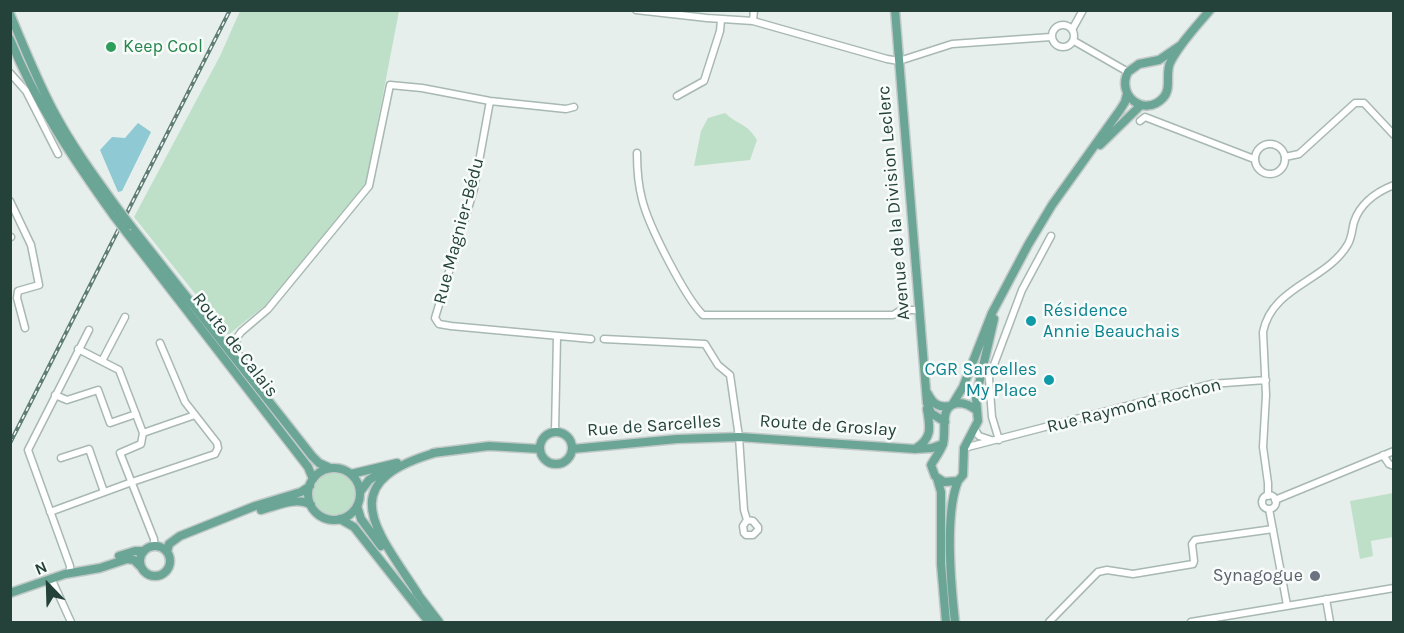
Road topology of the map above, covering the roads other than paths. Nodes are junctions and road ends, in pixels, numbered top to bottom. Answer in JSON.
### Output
{"nodes":[{"id":1,"x":636,"y":10,"type":"edge"},
{"id":2,"x":754,"y":10,"type":"edge"},
{"id":3,"x":895,"y":10,"type":"edge"},
{"id":4,"x":1083,"y":10,"type":"edge"},
{"id":5,"x":1210,"y":10,"type":"edge"},
{"id":6,"x":10,"y":14,"type":"edge"},
{"id":7,"x":721,"y":20,"type":"junction"},
{"id":8,"x":753,"y":21,"type":"junction"},
{"id":9,"x":1072,"y":28,"type":"junction"},
{"id":10,"x":1051,"y":37,"type":"junction"},
{"id":11,"x":10,"y":39,"type":"edge"},
{"id":12,"x":1074,"y":41,"type":"junction"},
{"id":13,"x":1181,"y":45,"type":"junction"},
{"id":14,"x":898,"y":61,"type":"junction"},
{"id":15,"x":1149,"y":63,"type":"junction"},
{"id":16,"x":1128,"y":72,"type":"junction"},
{"id":17,"x":10,"y":73,"type":"edge"},
{"id":18,"x":1167,"y":78,"type":"junction"},
{"id":19,"x":1127,"y":94,"type":"junction"},
{"id":20,"x":677,"y":96,"type":"dead end"},
{"id":21,"x":490,"y":101,"type":"junction"},
{"id":22,"x":1141,"y":105,"type":"junction"},
{"id":23,"x":574,"y":107,"type":"dead end"},
{"id":24,"x":1140,"y":122,"type":"dead end"},
{"id":25,"x":1394,"y":135,"type":"edge"},
{"id":26,"x":637,"y":153,"type":"dead end"},
{"id":27,"x":58,"y":154,"type":"dead end"},
{"id":28,"x":1285,"y":157,"type":"junction"},
{"id":29,"x":1254,"y":159,"type":"junction"},
{"id":30,"x":1083,"y":163,"type":"junction"},
{"id":31,"x":1394,"y":185,"type":"edge"},
{"id":32,"x":10,"y":201,"type":"edge"},
{"id":33,"x":116,"y":212,"type":"junction"},
{"id":34,"x":128,"y":229,"type":"junction"},
{"id":35,"x":1051,"y":236,"type":"dead end"},
{"id":36,"x":999,"y":302,"type":"junction"},
{"id":37,"x":920,"y":310,"type":"junction"},
{"id":38,"x":125,"y":317,"type":"dead end"},
{"id":39,"x":25,"y":328,"type":"dead end"},
{"id":40,"x":89,"y":330,"type":"dead end"},
{"id":41,"x":557,"y":337,"type":"junction"},
{"id":42,"x":591,"y":339,"type":"dead end"},
{"id":43,"x":604,"y":339,"type":"dead end"},
{"id":44,"x":160,"y":343,"type":"dead end"},
{"id":45,"x":78,"y":349,"type":"junction"},
{"id":46,"x":102,"y":361,"type":"junction"},
{"id":47,"x":1266,"y":380,"type":"junction"},
{"id":48,"x":55,"y":395,"type":"junction"},
{"id":49,"x":266,"y":398,"type":"junction"},
{"id":50,"x":927,"y":398,"type":"junction"},
{"id":51,"x":951,"y":406,"type":"junction"},
{"id":52,"x":976,"y":411,"type":"junction"},
{"id":53,"x":136,"y":414,"type":"junction"},
{"id":54,"x":195,"y":415,"type":"junction"},
{"id":55,"x":945,"y":422,"type":"junction"},
{"id":56,"x":975,"y":428,"type":"junction"},
{"id":57,"x":555,"y":432,"type":"junction"},
{"id":58,"x":143,"y":433,"type":"junction"},
{"id":59,"x":739,"y":436,"type":"junction"},
{"id":60,"x":997,"y":440,"type":"junction"},
{"id":61,"x":943,"y":444,"type":"junction"},
{"id":62,"x":964,"y":448,"type":"junction"},
{"id":63,"x":540,"y":449,"type":"junction"},
{"id":64,"x":572,"y":449,"type":"junction"},
{"id":65,"x":915,"y":449,"type":"junction"},
{"id":66,"x":1394,"y":451,"type":"edge"},
{"id":67,"x":438,"y":452,"type":"junction"},
{"id":68,"x":1383,"y":455,"type":"junction"},
{"id":69,"x":61,"y":458,"type":"dead end"},
{"id":70,"x":396,"y":463,"type":"junction"},
{"id":71,"x":1394,"y":466,"type":"edge"},
{"id":72,"x":930,"y":467,"type":"junction"},
{"id":73,"x":330,"y":468,"type":"junction"},
{"id":74,"x":351,"y":474,"type":"junction"},
{"id":75,"x":937,"y":478,"type":"junction"},
{"id":76,"x":958,"y":481,"type":"junction"},
{"id":77,"x":132,"y":482,"type":"junction"},
{"id":78,"x":311,"y":483,"type":"junction"},
{"id":79,"x":104,"y":492,"type":"junction"},
{"id":80,"x":360,"y":492,"type":"junction"},
{"id":81,"x":1268,"y":496,"type":"junction"},
{"id":82,"x":1275,"y":500,"type":"junction"},
{"id":83,"x":311,"y":505,"type":"junction"},
{"id":84,"x":357,"y":506,"type":"junction"},
{"id":85,"x":1269,"y":509,"type":"junction"},
{"id":86,"x":50,"y":512,"type":"junction"},
{"id":87,"x":340,"y":519,"type":"junction"},
{"id":88,"x":747,"y":520,"type":"dead end"},
{"id":89,"x":214,"y":522,"type":"junction"},
{"id":90,"x":1273,"y":529,"type":"junction"},
{"id":91,"x":156,"y":546,"type":"junction"},
{"id":92,"x":144,"y":551,"type":"junction"},
{"id":93,"x":167,"y":552,"type":"junction"},
{"id":94,"x":141,"y":567,"type":"junction"},
{"id":95,"x":70,"y":573,"type":"junction"},
{"id":96,"x":51,"y":578,"type":"junction"},
{"id":97,"x":1394,"y":588,"type":"edge"},
{"id":98,"x":10,"y":592,"type":"edge"},
{"id":99,"x":418,"y":594,"type":"junction"},
{"id":100,"x":1326,"y":599,"type":"junction"},
{"id":101,"x":1287,"y":605,"type":"junction"},
{"id":102,"x":71,"y":622,"type":"edge"},
{"id":103,"x":429,"y":622,"type":"edge"},
{"id":104,"x":439,"y":622,"type":"edge"},
{"id":105,"x":946,"y":622,"type":"edge"},
{"id":106,"x":954,"y":622,"type":"edge"},
{"id":107,"x":1049,"y":622,"type":"edge"},
{"id":108,"x":1191,"y":622,"type":"edge"},
{"id":109,"x":1330,"y":622,"type":"edge"}],
"edges":[{"from":1,"to":7,"type":"street"},
{"from":2,"to":8,"type":"street"},
{"from":3,"to":14,"type":"main road","name":"Avenue de la Division Leclerc"},
{"from":4,"to":9,"type":"street"},
{"from":5,"to":13,"type":"main road"},
{"from":6,"to":33,"type":"main road"},
{"from":7,"to":8,"type":"street"},
{"from":7,"to":20,"type":"street"},
{"from":8,"to":14,"type":"street"},
{"from":9,"to":10,"type":"street"},
{"from":9,"to":12,"type":"street"},
{"from":10,"to":12,"type":"street"},
{"from":10,"to":14,"type":"street"},
{"from":11,"to":33,"type":"main road"},
{"from":12,"to":16,"type":"street"},
{"from":13,"to":15,"type":"main road"},
{"from":13,"to":18,"type":"main road"},
{"from":14,"to":37,"type":"main road","name":"Avenue de la Division Leclerc"},
{"from":15,"to":16,"type":"main road"},
{"from":15,"to":18,"type":"main road"},
{"from":16,"to":19,"type":"main road"},
{"from":17,"to":27,"type":"street"},
{"from":18,"to":22,"type":"main road"},
{"from":19,"to":22,"type":"main road"},
{"from":19,"to":30,"type":"main road"},
{"from":21,"to":23,"type":"street"},
{"from":21,"to":41,"type":"street","name":"Rue Magnier-Bédu"},
{"from":21,"to":49,"type":"street"},
{"from":22,"to":30,"type":"main road"},
{"from":24,"to":29,"type":"street"},
{"from":25,"to":28,"type":"street"},
{"from":26,"to":37,"type":"street"},
{"from":28,"to":29,"type":"street"},
{"from":28,"to":29,"type":"street"},
{"from":30,"to":36,"type":"main road"},
{"from":31,"to":47,"type":"street"},
{"from":32,"to":39,"type":"street"},
{"from":33,"to":34,"type":"main road","bridge":true},
{"from":34,"to":49,"type":"main road","name":"Route de Calais"},
{"from":34,"to":78,"type":"main road","name":"Route de Calais"},
{"from":35,"to":60,"type":"street"},
{"from":36,"to":51,"type":"main road"},
{"from":36,"to":52,"type":"main road"},
{"from":37,"to":50,"type":"main road","name":"Avenue de la Division Leclerc"},
{"from":38,"to":46,"type":"street"},
{"from":40,"to":45,"type":"street"},
{"from":41,"to":42,"type":"street"},
{"from":41,"to":57,"type":"street"},
{"from":43,"to":59,"type":"street"},
{"from":44,"to":54,"type":"street"},
{"from":45,"to":46,"type":"street"},
{"from":45,"to":48,"type":"street"},
{"from":46,"to":53,"type":"street"},
{"from":47,"to":60,"type":"street","name":"Rue Raymond Rochon"},
{"from":47,"to":81,"type":"street"},
{"from":48,"to":53,"type":"street"},
{"from":48,"to":86,"type":"street"},
{"from":49,"to":73,"type":"main road","name":"Route de Calais"},
{"from":50,"to":51,"type":"main road"},
{"from":50,"to":55,"type":"main road"},
{"from":50,"to":65,"type":"main road","name":"Avenue de la Division Leclerc"},
{"from":51,"to":52,"type":"main road"},
{"from":51,"to":55,"type":"main road"},
{"from":52,"to":56,"type":"main road"},
{"from":53,"to":58,"type":"street"},
{"from":54,"to":58,"type":"street"},
{"from":54,"to":77,"type":"street"},
{"from":55,"to":61,"type":"main road"},
{"from":56,"to":60,"type":"street"},
{"from":56,"to":62,"type":"main road"},
{"from":57,"to":63,"type":"main road"},
{"from":57,"to":64,"type":"main road"},
{"from":58,"to":77,"type":"street"},
{"from":59,"to":64,"type":"main road","name":"Rue de Sarcelles"},
{"from":59,"to":65,"type":"main road","name":"Route de Groslay"},
{"from":59,"to":88,"type":"street"},
{"from":60,"to":62,"type":"street","name":"Rue Raymond Rochon"},
{"from":61,"to":65,"type":"main road","name":"Route de Groslay"},
{"from":61,"to":72,"type":"main road"},
{"from":62,"to":76,"type":"main road"},
{"from":63,"to":64,"type":"main road"},
{"from":63,"to":67,"type":"main road"},
{"from":65,"to":72,"type":"main road","name":"Route de Groslay"},
{"from":66,"to":68,"type":"street"},
{"from":67,"to":70,"type":"main road"},
{"from":67,"to":99,"type":"main road"},
{"from":68,"to":71,"type":"street"},
{"from":68,"to":82,"type":"street"},
{"from":69,"to":79,"type":"street"},
{"from":70,"to":74,"type":"main road"},
{"from":70,"to":80,"type":"main road"},
{"from":72,"to":75,"type":"main road","name":"Route de Groslay"},
{"from":73,"to":74,"type":"main road"},
{"from":73,"to":78,"type":"main road"},
{"from":74,"to":80,"type":"main road"},
{"from":75,"to":76,"type":"main road"},
{"from":75,"to":105,"type":"main road"},
{"from":76,"to":106,"type":"main road"},
{"from":77,"to":79,"type":"street"},
{"from":77,"to":91,"type":"street"},
{"from":78,"to":83,"type":"main road"},
{"from":78,"to":89,"type":"main road"},
{"from":79,"to":86,"type":"street"},
{"from":80,"to":84,"type":"main road"},
{"from":81,"to":82,"type":"street"},
{"from":81,"to":85,"type":"street"},
{"from":82,"to":85,"type":"street"},
{"from":83,"to":87,"type":"main road"},
{"from":83,"to":89,"type":"main road"},
{"from":84,"to":87,"type":"main road"},
{"from":84,"to":99,"type":"main road"},
{"from":85,"to":90,"type":"street"},
{"from":86,"to":95,"type":"street"},
{"from":87,"to":103,"type":"main road"},
{"from":89,"to":91,"type":"main road"},
{"from":89,"to":93,"type":"main road"},
{"from":90,"to":101,"type":"street"},
{"from":90,"to":107,"type":"street"},
{"from":91,"to":92,"type":"main road"},
{"from":91,"to":93,"type":"main road"},
{"from":92,"to":94,"type":"main road"},
{"from":92,"to":95,"type":"main road"},
{"from":93,"to":94,"type":"main road"},
{"from":94,"to":95,"type":"main road"},
{"from":95,"to":96,"type":"main road"},
{"from":96,"to":98,"type":"main road"},
{"from":96,"to":102,"type":"street"},
{"from":97,"to":100,"type":"street"},
{"from":99,"to":104,"type":"main road"},
{"from":100,"to":101,"type":"street"},
{"from":100,"to":109,"type":"street"},
{"from":101,"to":108,"type":"street"}]}
